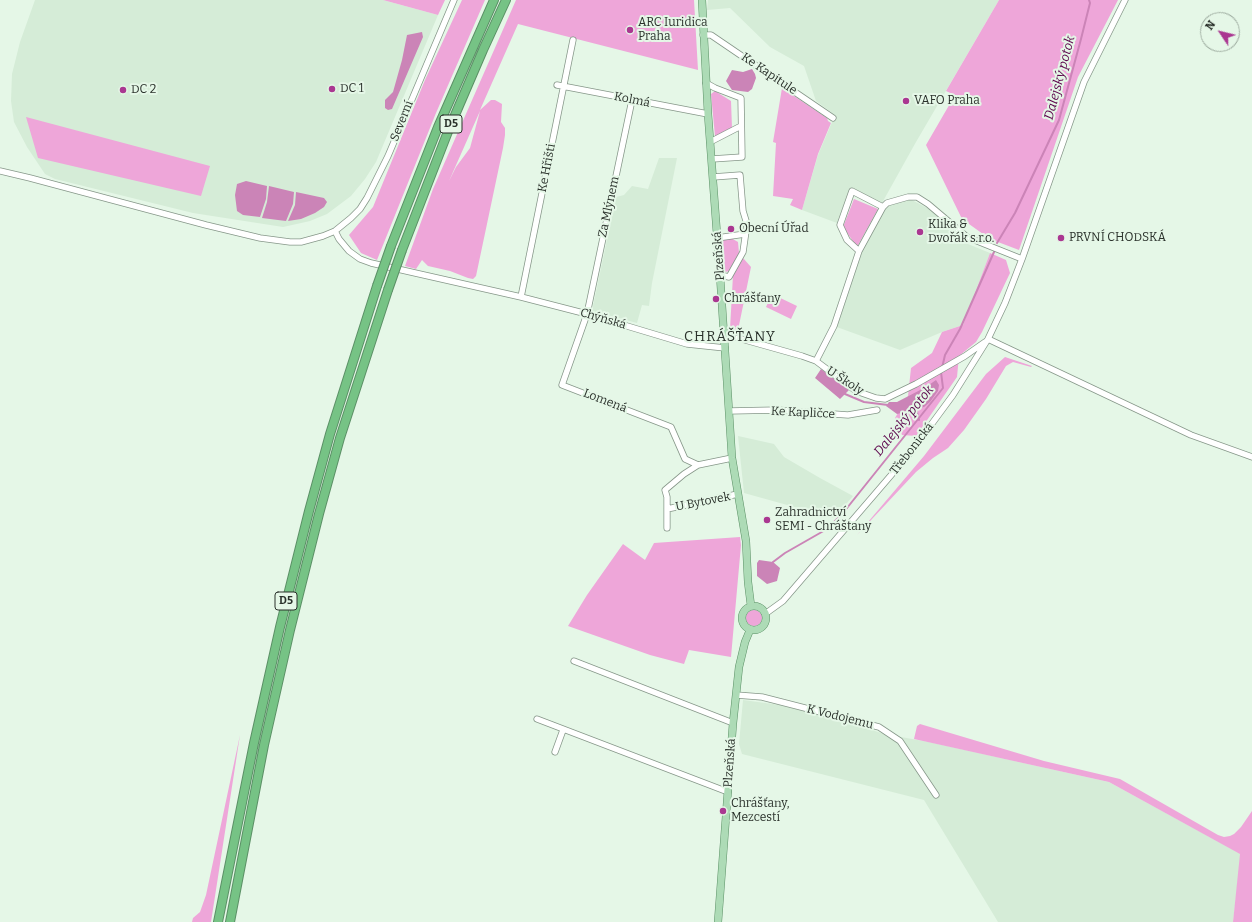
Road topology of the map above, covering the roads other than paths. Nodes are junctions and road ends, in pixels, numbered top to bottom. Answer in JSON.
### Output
{"nodes":[{"id":1,"x":454,"y":0,"type":"edge"},
{"id":2,"x":494,"y":0,"type":"edge"},
{"id":3,"x":506,"y":0,"type":"edge"},
{"id":4,"x":702,"y":0,"type":"edge"},
{"id":5,"x":1125,"y":0,"type":"edge"},
{"id":6,"x":704,"y":35,"type":"junction"},
{"id":7,"x":573,"y":40,"type":"dead end"},
{"id":8,"x":706,"y":83,"type":"junction"},
{"id":9,"x":557,"y":85,"type":"dead end"},
{"id":10,"x":564,"y":86,"type":"junction"},
{"id":11,"x":632,"y":100,"type":"junction"},
{"id":12,"x":708,"y":114,"type":"junction"},
{"id":13,"x":833,"y":118,"type":"dead end"},
{"id":14,"x":741,"y":126,"type":"junction"},
{"id":15,"x":710,"y":142,"type":"junction"},
{"id":16,"x":712,"y":159,"type":"junction"},
{"id":17,"x":0,"y":172,"type":"edge"},
{"id":18,"x":713,"y":177,"type":"junction"},
{"id":19,"x":883,"y":207,"type":"junction"},
{"id":20,"x":335,"y":231,"type":"junction"},
{"id":21,"x":745,"y":234,"type":"junction"},
{"id":22,"x":717,"y":238,"type":"junction"},
{"id":23,"x":859,"y":251,"type":"junction"},
{"id":24,"x":1022,"y":259,"type":"junction"},
{"id":25,"x":720,"y":275,"type":"junction"},
{"id":26,"x":521,"y":297,"type":"junction"},
{"id":27,"x":587,"y":314,"type":"junction"},
{"id":28,"x":738,"y":338,"type":"dead end"},
{"id":29,"x":988,"y":339,"type":"junction"},
{"id":30,"x":725,"y":348,"type":"junction"},
{"id":31,"x":816,"y":361,"type":"junction"},
{"id":32,"x":877,"y":410,"type":"dead end"},
{"id":33,"x":729,"y":411,"type":"junction"},
{"id":34,"x":732,"y":458,"type":"junction"},
{"id":35,"x":1252,"y":458,"type":"edge"},
{"id":36,"x":698,"y":465,"type":"junction"},
{"id":37,"x":738,"y":494,"type":"junction"},
{"id":38,"x":667,"y":509,"type":"junction"},
{"id":39,"x":667,"y":528,"type":"dead end"},
{"id":40,"x":751,"y":606,"type":"junction"},
{"id":41,"x":765,"y":614,"type":"junction"},
{"id":42,"x":750,"y":630,"type":"junction"},
{"id":43,"x":574,"y":661,"type":"dead end"},
{"id":44,"x":736,"y":695,"type":"junction"},
{"id":45,"x":536,"y":719,"type":"dead end"},
{"id":46,"x":733,"y":723,"type":"junction"},
{"id":47,"x":563,"y":730,"type":"junction"},
{"id":48,"x":555,"y":752,"type":"dead end"},
{"id":49,"x":728,"y":792,"type":"junction"},
{"id":50,"x":936,"y":795,"type":"dead end"},
{"id":51,"x":218,"y":922,"type":"edge"},
{"id":52,"x":230,"y":922,"type":"edge"},
{"id":53,"x":718,"y":922,"type":"edge"}],
"edges":[{"from":1,"to":20,"type":"street","name":"Severní"},
{"from":2,"to":51,"type":"highway","number":"D5","bridge":true},
{"from":3,"to":52,"type":"highway","number":"D5","bridge":true},
{"from":4,"to":6,"type":"main road","name":"Plzeňská"},
{"from":5,"to":24,"type":"street","name":"Třebonická"},
{"from":6,"to":8,"type":"main road","name":"Plzeňská"},
{"from":6,"to":13,"type":"street","name":"Ke Kapitule"},
{"from":7,"to":10,"type":"street","name":"Ke Hřišti"},
{"from":8,"to":12,"type":"main road","name":"Plzeňská"},
{"from":8,"to":14,"type":"street"},
{"from":9,"to":10,"type":"street","name":"Kolmá"},
{"from":10,"to":11,"type":"street","name":"Kolmá"},
{"from":10,"to":26,"type":"street","name":"Ke Hřišti"},
{"from":11,"to":12,"type":"street","name":"Kolmá"},
{"from":11,"to":27,"type":"street","name":"Za Mlýnem"},
{"from":12,"to":15,"type":"main road","name":"Plzeňská"},
{"from":14,"to":15,"type":"street"},
{"from":14,"to":16,"type":"street"},
{"from":15,"to":16,"type":"main road","name":"Plzeňská"},
{"from":16,"to":18,"type":"main road","name":"Plzeňská"},
{"from":17,"to":20,"type":"street","name":"Severní"},
{"from":18,"to":21,"type":"street"},
{"from":18,"to":22,"type":"main road","name":"Plzeňská"},
{"from":19,"to":23,"type":"street"},
{"from":19,"to":23,"type":"street"},
{"from":19,"to":24,"type":"street"},
{"from":20,"to":26,"type":"street","name":"Chýňská"},
{"from":21,"to":22,"type":"street"},
{"from":21,"to":25,"type":"street"},
{"from":22,"to":25,"type":"main road","name":"Plzeňská"},
{"from":23,"to":31,"type":"street"},
{"from":24,"to":29,"type":"street","name":"Třebonická"},
{"from":25,"to":30,"type":"main road","name":"Plzeňská"},
{"from":26,"to":27,"type":"street","name":"Chýňská"},
{"from":27,"to":30,"type":"street","name":"Chýňská"},
{"from":27,"to":36,"type":"street","name":"Lomená"},
{"from":28,"to":31,"type":"street","name":"U Školy"},
{"from":29,"to":31,"type":"street","name":"U Školy"},
{"from":29,"to":35,"type":"street"},
{"from":29,"to":41,"type":"street","name":"Třebonická"},
{"from":30,"to":33,"type":"main road","name":"Plzeňská"},
{"from":32,"to":33,"type":"street","name":"Ke Kapličce"},
{"from":33,"to":34,"type":"main road","name":"Plzeňská"},
{"from":34,"to":36,"type":"street"},
{"from":34,"to":37,"type":"main road","name":"Plzeňská"},
{"from":36,"to":38,"type":"street"},
{"from":37,"to":38,"type":"street","name":"U Bytovek"},
{"from":37,"to":40,"type":"main road","name":"Plzeňská"},
{"from":38,"to":39,"type":"street"},
{"from":40,"to":41,"type":"main road"},
{"from":40,"to":42,"type":"main road"},
{"from":41,"to":42,"type":"main road"},
{"from":42,"to":44,"type":"main road","name":"Plzeňská"},
{"from":43,"to":46,"type":"street"},
{"from":44,"to":46,"type":"main road","name":"Plzeňská"},
{"from":44,"to":50,"type":"street","name":"K Vodojemu"},
{"from":45,"to":47,"type":"street"},
{"from":46,"to":49,"type":"main road","name":"Plzeňská"},
{"from":47,"to":48,"type":"street"},
{"from":47,"to":49,"type":"street"},
{"from":49,"to":53,"type":"main road","name":"Plzeňská"}]}
